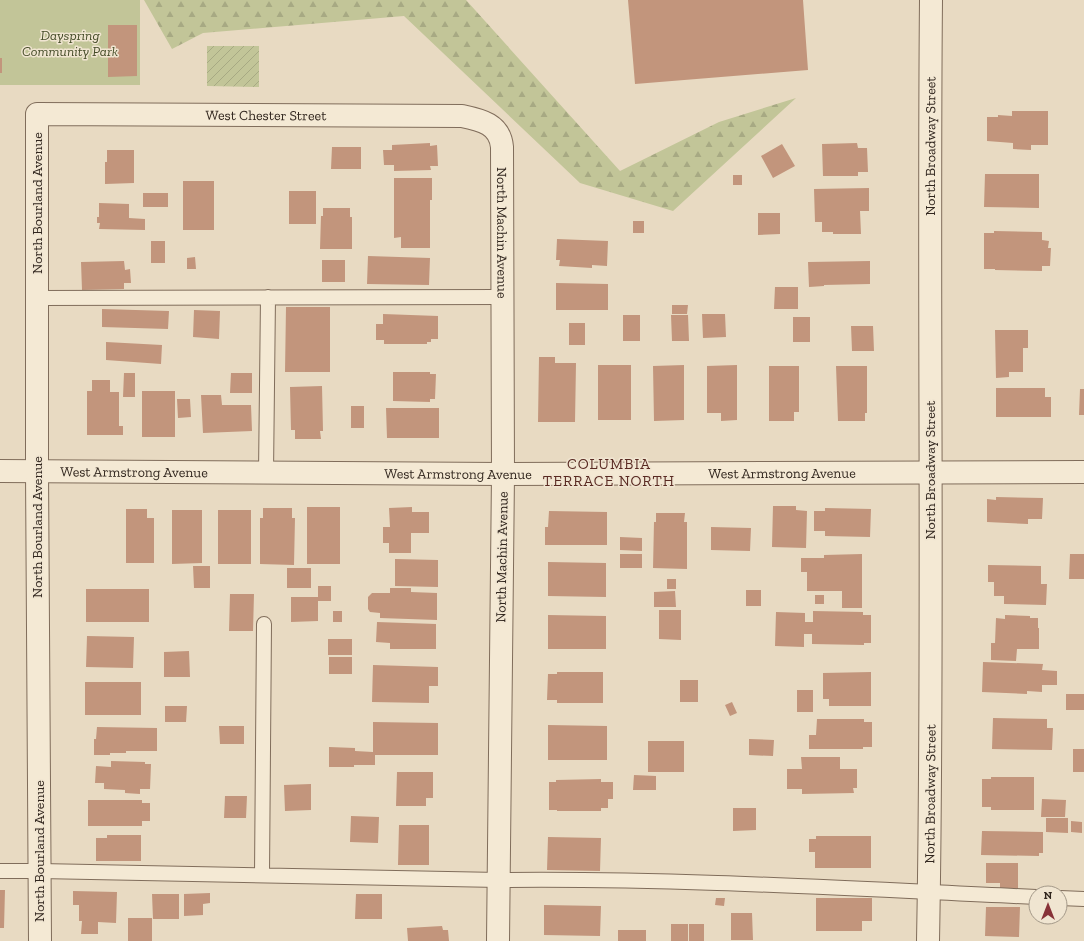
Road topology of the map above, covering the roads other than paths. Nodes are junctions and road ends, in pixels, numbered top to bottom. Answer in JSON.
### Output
{"nodes":[{"id":1,"x":931,"y":0,"type":"edge"},
{"id":2,"x":37,"y":114,"type":"joint"},
{"id":3,"x":494,"y":127,"type":"joint"},
{"id":4,"x":268,"y":297,"type":"junction"},
{"id":5,"x":502,"y":297,"type":"junction"},
{"id":6,"x":36,"y":298,"type":"junction"},
{"id":7,"x":0,"y":471,"type":"edge"},
{"id":8,"x":37,"y":471,"type":"junction"},
{"id":9,"x":1084,"y":472,"type":"edge"},
{"id":10,"x":266,"y":473,"type":"junction"},
{"id":11,"x":930,"y":473,"type":"junction"},
{"id":12,"x":503,"y":474,"type":"junction"},
{"id":13,"x":264,"y":624,"type":"dead end"},
{"id":14,"x":0,"y":871,"type":"edge"},
{"id":15,"x":40,"y":871,"type":"junction"},
{"id":16,"x":262,"y":875,"type":"junction"},
{"id":17,"x":499,"y":880,"type":"junction"},
{"id":18,"x":929,"y":892,"type":"junction"},
{"id":19,"x":1028,"y":897,"type":"edge"},
{"id":20,"x":1068,"y":898,"type":"edge"},
{"id":21,"x":1084,"y":899,"type":"edge"},
{"id":22,"x":40,"y":941,"type":"edge"},
{"id":23,"x":498,"y":941,"type":"edge"},
{"id":24,"x":928,"y":941,"type":"edge"}],
"edges":[{"from":1,"to":11,"type":"street","name":"North Broadway Street"},
{"from":2,"to":3,"type":"street","name":"West Chester Street"},
{"from":2,"to":6,"type":"street","name":"North Bourland Avenue"},
{"from":3,"to":5,"type":"street","name":"North Machin Avenue"},
{"from":4,"to":5,"type":"lane"},
{"from":4,"to":6,"type":"lane"},
{"from":4,"to":10,"type":"lane"},
{"from":5,"to":12,"type":"street","name":"North Machin Avenue"},
{"from":6,"to":8,"type":"street","name":"North Bourland Avenue"},
{"from":7,"to":8,"type":"street","name":"West Armstrong Avenue"},
{"from":8,"to":10,"type":"street","name":"West Armstrong Avenue"},
{"from":8,"to":15,"type":"street","name":"North Bourland Avenue"},
{"from":9,"to":11,"type":"street","name":"West Armstrong Avenue"},
{"from":10,"to":12,"type":"street","name":"West Armstrong Avenue"},
{"from":11,"to":12,"type":"street","name":"West Armstrong Avenue"},
{"from":11,"to":18,"type":"street","name":"North Broadway Street"},
{"from":12,"to":17,"type":"street","name":"North Machin Avenue"},
{"from":13,"to":16,"type":"lane"},
{"from":14,"to":15,"type":"lane"},
{"from":15,"to":16,"type":"lane"},
{"from":15,"to":22,"type":"street","name":"North Bourland Avenue"},
{"from":16,"to":17,"type":"lane"},
{"from":17,"to":18,"type":"lane"},
{"from":17,"to":23,"type":"street","name":"North Machin Avenue"},
{"from":18,"to":19,"type":"lane"},
{"from":18,"to":24,"type":"street","name":"North Broadway Street"},
{"from":20,"to":21,"type":"lane"}]}
